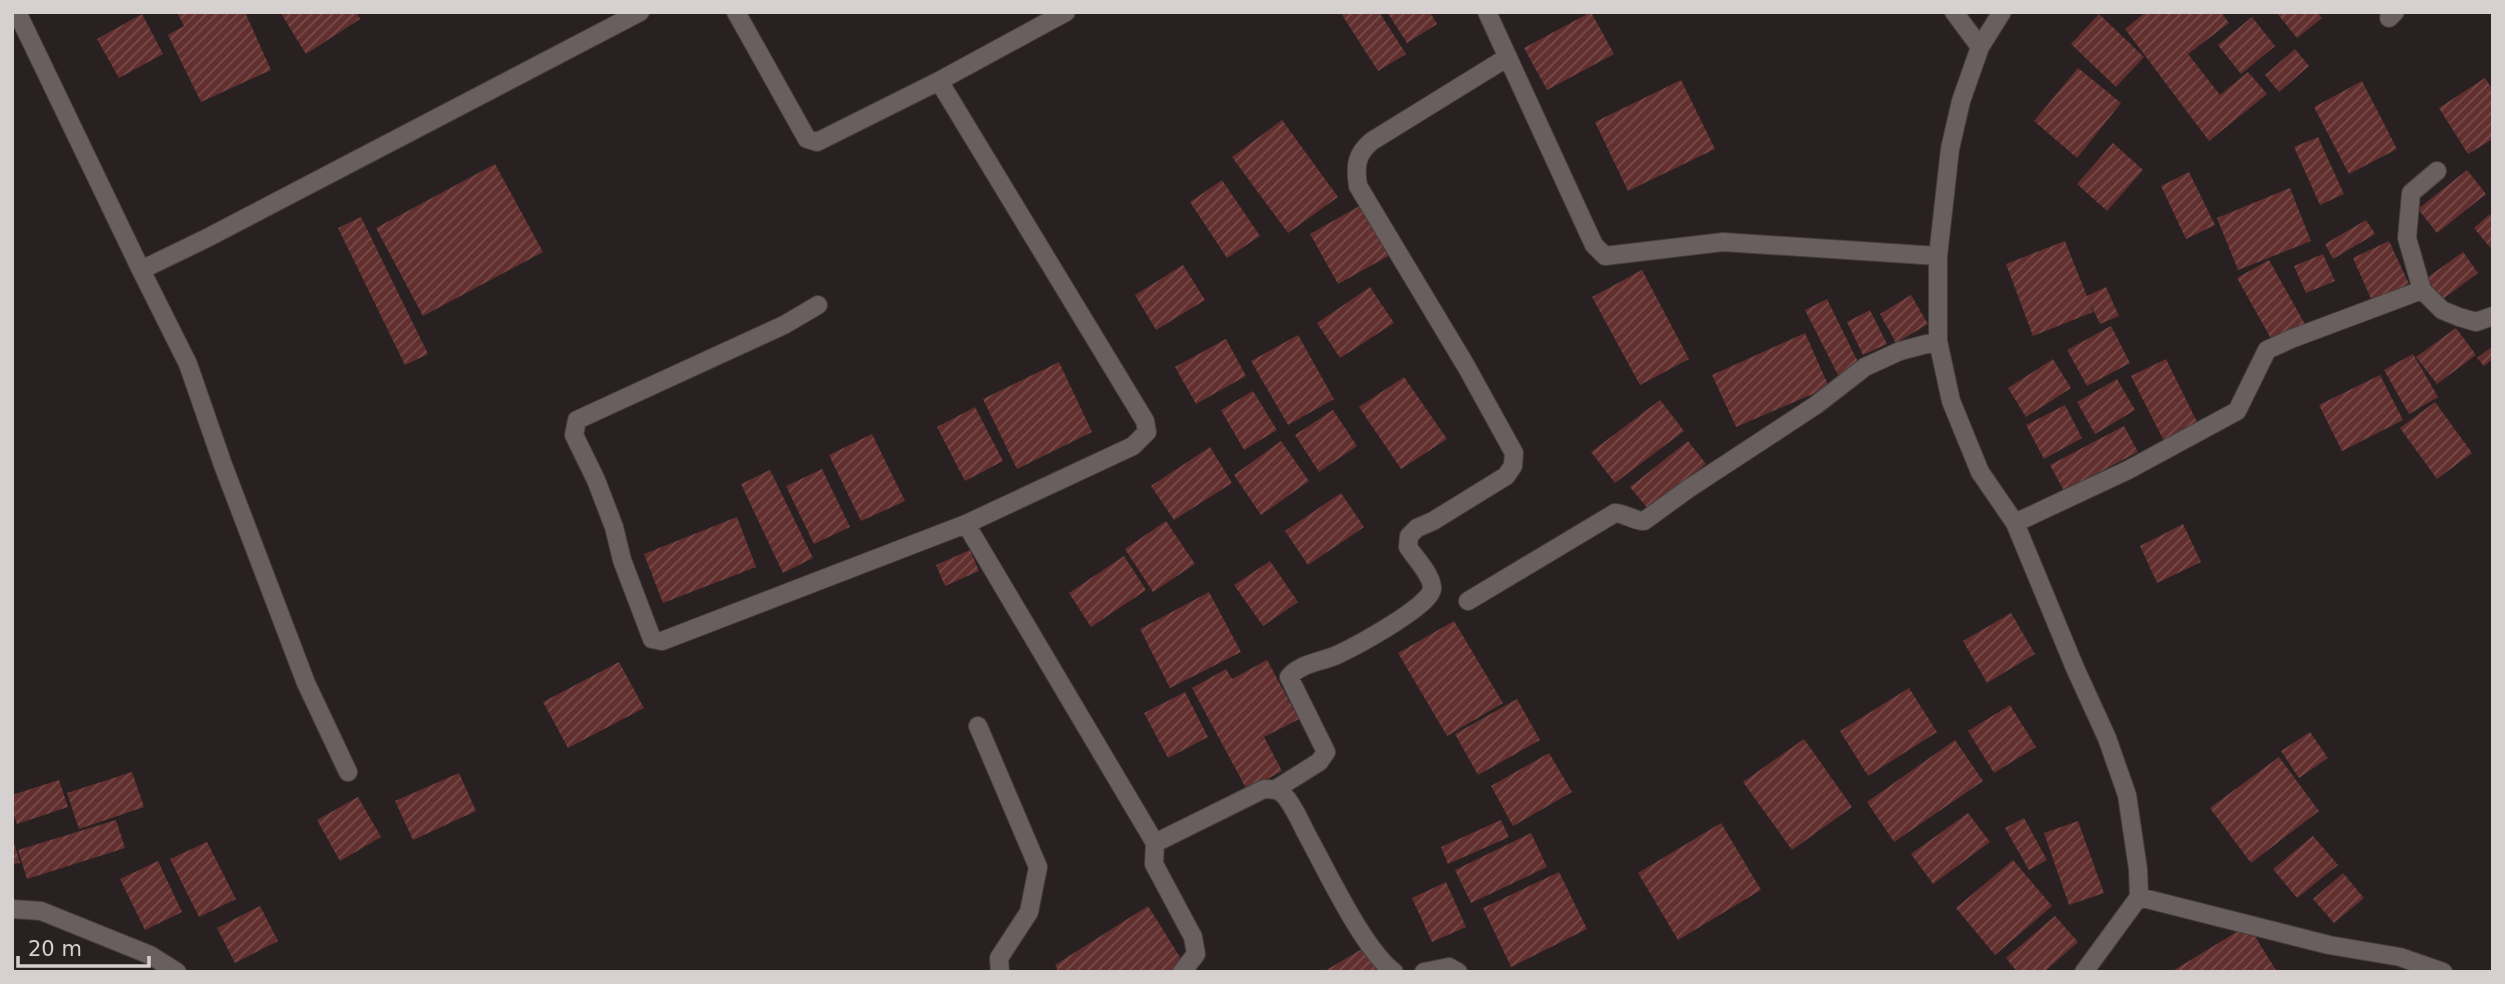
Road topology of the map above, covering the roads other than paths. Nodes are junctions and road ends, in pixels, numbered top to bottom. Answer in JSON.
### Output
{"nodes":[{"id":1,"x":18,"y":12,"type":"edge"},
{"id":2,"x":640,"y":12,"type":"edge"},
{"id":3,"x":736,"y":12,"type":"edge"},
{"id":4,"x":1066,"y":12,"type":"edge"},
{"id":5,"x":1487,"y":12,"type":"edge"},
{"id":6,"x":1954,"y":12,"type":"edge"},
{"id":7,"x":2002,"y":12,"type":"edge"},
{"id":8,"x":1980,"y":47,"type":"junction"},
{"id":9,"x":1508,"y":57,"type":"junction"},
{"id":10,"x":939,"y":81,"type":"junction"},
{"id":11,"x":2437,"y":171,"type":"dead end"},
{"id":12,"x":1938,"y":256,"type":"junction"},
{"id":13,"x":141,"y":270,"type":"junction"},
{"id":14,"x":2422,"y":290,"type":"junction"},
{"id":15,"x":818,"y":305,"type":"dead end"},
{"id":16,"x":2493,"y":316,"type":"edge"},
{"id":17,"x":1938,"y":341,"type":"junction"},
{"id":18,"x":2015,"y":523,"type":"junction"},
{"id":19,"x":966,"y":524,"type":"junction"},
{"id":20,"x":1468,"y":601,"type":"dead end"},
{"id":21,"x":978,"y":726,"type":"dead end"},
{"id":22,"x":348,"y":772,"type":"dead end"},
{"id":23,"x":1276,"y":789,"type":"junction"},
{"id":24,"x":1155,"y":843,"type":"junction"},
{"id":25,"x":2139,"y":897,"type":"junction"},
{"id":26,"x":12,"y":909,"type":"edge"},
{"id":27,"x":177,"y":972,"type":"edge"},
{"id":28,"x":1000,"y":972,"type":"edge"},
{"id":29,"x":1182,"y":972,"type":"edge"},
{"id":30,"x":1394,"y":972,"type":"edge"},
{"id":31,"x":1423,"y":972,"type":"edge"},
{"id":32,"x":1458,"y":972,"type":"edge"},
{"id":33,"x":2084,"y":972,"type":"edge"},
{"id":34,"x":2443,"y":972,"type":"edge"}],
"edges":[{"from":1,"to":13,"type":"street"},
{"from":2,"to":13,"type":"street"},
{"from":3,"to":10,"type":"street"},
{"from":4,"to":10,"type":"street"},
{"from":5,"to":9,"type":"street"},
{"from":6,"to":8,"type":"street"},
{"from":7,"to":8,"type":"street"},
{"from":8,"to":12,"type":"street"},
{"from":9,"to":12,"type":"street"},
{"from":9,"to":23,"type":"street"},
{"from":10,"to":19,"type":"street"},
{"from":11,"to":14,"type":"street"},
{"from":12,"to":17,"type":"street"},
{"from":13,"to":22,"type":"street"},
{"from":14,"to":16,"type":"street"},
{"from":14,"to":18,"type":"street"},
{"from":15,"to":19,"type":"street"},
{"from":17,"to":18,"type":"street"},
{"from":17,"to":20,"type":"street"},
{"from":18,"to":25,"type":"street"},
{"from":19,"to":24,"type":"street"},
{"from":21,"to":28,"type":"street"},
{"from":23,"to":24,"type":"street"},
{"from":23,"to":30,"type":"street"},
{"from":24,"to":29,"type":"street"},
{"from":25,"to":33,"type":"street"},
{"from":25,"to":34,"type":"street"},
{"from":26,"to":27,"type":"street"},
{"from":31,"to":32,"type":"street"}]}
